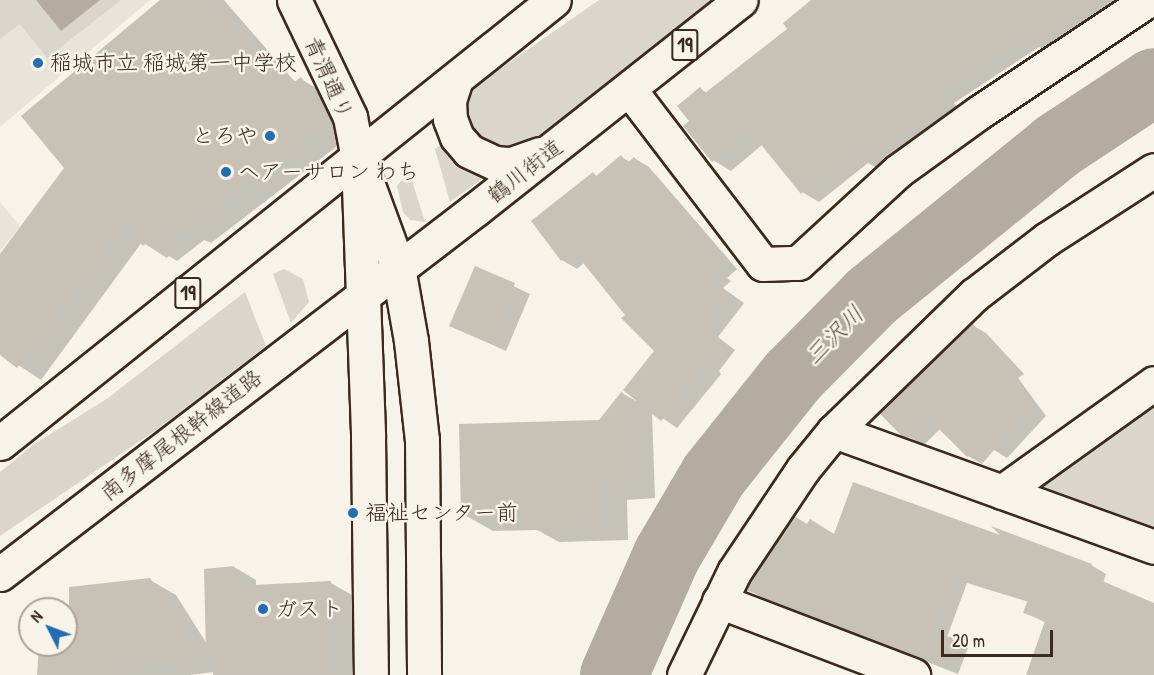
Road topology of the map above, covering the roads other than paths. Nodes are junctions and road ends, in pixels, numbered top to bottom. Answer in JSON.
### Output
{"nodes":[{"id":1,"x":294,"y":0,"type":"edge"},
{"id":2,"x":554,"y":0,"type":"edge"},
{"id":3,"x":741,"y":0,"type":"edge"},
{"id":4,"x":1148,"y":0,"type":"edge"},
{"id":5,"x":456,"y":79,"type":"junction"},
{"id":6,"x":629,"y":89,"type":"junction"},
{"id":7,"x":558,"y":145,"type":"junction"},
{"id":8,"x":358,"y":158,"type":"junction"},
{"id":9,"x":1154,"y":170,"type":"edge"},
{"id":10,"x":398,"y":267,"type":"junction"},
{"id":11,"x":362,"y":295,"type":"junction"},
{"id":12,"x":1154,"y":383,"type":"edge"},
{"id":13,"x":834,"y":431,"type":"junction"},
{"id":14,"x":0,"y":443,"type":"edge"},
{"id":15,"x":1002,"y":492,"type":"junction"},
{"id":16,"x":1154,"y":547,"type":"edge"},
{"id":17,"x":0,"y":574,"type":"edge"},
{"id":18,"x":719,"y":601,"type":"junction"},
{"id":19,"x":371,"y":675,"type":"edge"},
{"id":20,"x":424,"y":675,"type":"edge"},
{"id":21,"x":684,"y":675,"type":"edge"},
{"id":22,"x":913,"y":675,"type":"edge"}],
"edges":[{"from":1,"to":8,"type":"main road","name":"青渭通り"},
{"from":2,"to":5,"type":"main road","number":"19"},
{"from":3,"to":6,"type":"main road","name":"鶴川街道","number":"19"},
{"from":4,"to":6,"type":"main road"},
{"from":5,"to":7,"type":"main road"},
{"from":5,"to":8,"type":"main road","number":"19"},
{"from":6,"to":7,"type":"main road","name":"鶴川街道","number":"19"},
{"from":7,"to":10,"type":"main road","name":"鶴川街道","number":"19"},
{"from":8,"to":10,"type":"main road"},
{"from":8,"to":11,"type":"main road"},
{"from":8,"to":14,"type":"main road","number":"19"},
{"from":9,"to":13,"type":"main road"},
{"from":10,"to":11,"type":"main road","number":"19"},
{"from":10,"to":20,"type":"main road"},
{"from":11,"to":17,"type":"main road","name":"南多摩尾根幹線道路","number":"19"},
{"from":11,"to":19,"type":"main road"},
{"from":12,"to":15,"type":"main road"},
{"from":13,"to":15,"type":"main road"},
{"from":13,"to":18,"type":"main road"},
{"from":15,"to":16,"type":"main road"},
{"from":18,"to":21,"type":"main road"},
{"from":18,"to":22,"type":"main road"}]}
